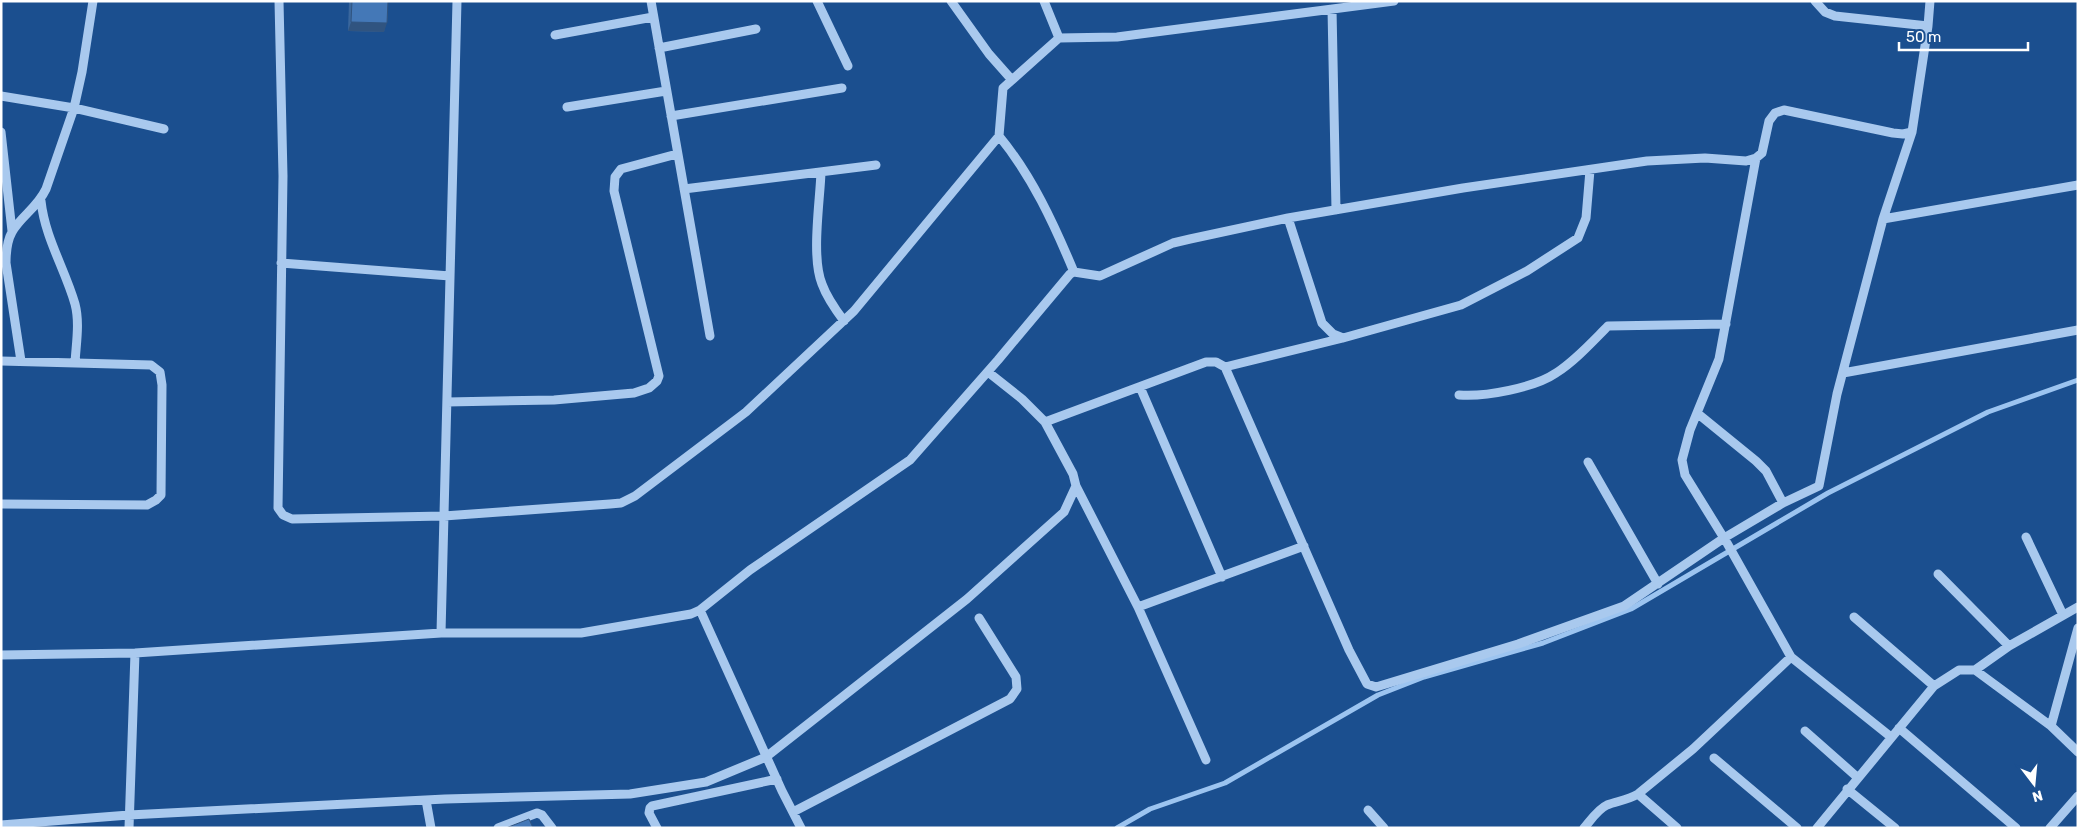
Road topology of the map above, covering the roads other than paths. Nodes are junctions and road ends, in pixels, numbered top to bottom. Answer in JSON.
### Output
{"nodes":[{"id":1,"x":93,"y":1,"type":"edge"},
{"id":2,"x":279,"y":1,"type":"edge"},
{"id":3,"x":457,"y":1,"type":"edge"},
{"id":4,"x":651,"y":1,"type":"edge"},
{"id":5,"x":817,"y":1,"type":"edge"},
{"id":6,"x":951,"y":1,"type":"edge"},
{"id":7,"x":1044,"y":1,"type":"edge"},
{"id":8,"x":1394,"y":1,"type":"edge"},
{"id":9,"x":1815,"y":1,"type":"edge"},
{"id":10,"x":1930,"y":1,"type":"edge"},
{"id":11,"x":1332,"y":9,"type":"junction"},
{"id":12,"x":653,"y":16,"type":"junction"},
{"id":13,"x":1928,"y":26,"type":"junction"},
{"id":14,"x":756,"y":29,"type":"dead end"},
{"id":15,"x":556,"y":35,"type":"dead end"},
{"id":16,"x":1059,"y":38,"type":"junction"},
{"id":17,"x":659,"y":48,"type":"junction"},
{"id":18,"x":848,"y":66,"type":"dead end"},
{"id":19,"x":1012,"y":80,"type":"junction"},
{"id":20,"x":842,"y":88,"type":"dead end"},
{"id":21,"x":666,"y":91,"type":"junction"},
{"id":22,"x":1,"y":96,"type":"edge"},
{"id":23,"x":567,"y":107,"type":"dead end"},
{"id":24,"x":74,"y":108,"type":"junction"},
{"id":25,"x":671,"y":116,"type":"junction"},
{"id":26,"x":164,"y":129,"type":"dead end"},
{"id":27,"x":1,"y":132,"type":"edge"},
{"id":28,"x":1912,"y":132,"type":"junction"},
{"id":29,"x":999,"y":136,"type":"junction"},
{"id":30,"x":678,"y":154,"type":"junction"},
{"id":31,"x":1756,"y":158,"type":"junction"},
{"id":32,"x":876,"y":165,"type":"dead end"},
{"id":33,"x":1590,"y":170,"type":"junction"},
{"id":34,"x":821,"y":172,"type":"junction"},
{"id":35,"x":2078,"y":185,"type":"edge"},
{"id":36,"x":684,"y":189,"type":"junction"},
{"id":37,"x":40,"y":201,"type":"junction"},
{"id":38,"x":1336,"y":210,"type":"junction"},
{"id":39,"x":1288,"y":218,"type":"junction"},
{"id":40,"x":1883,"y":220,"type":"junction"},
{"id":41,"x":12,"y":231,"type":"junction"},
{"id":42,"x":4,"y":248,"type":"edge"},
{"id":43,"x":281,"y":263,"type":"junction"},
{"id":44,"x":1074,"y":272,"type":"junction"},
{"id":45,"x":450,"y":276,"type":"junction"},
{"id":46,"x":844,"y":321,"type":"junction"},
{"id":47,"x":1726,"y":324,"type":"junction"},
{"id":48,"x":2078,"y":330,"type":"edge"},
{"id":49,"x":710,"y":336,"type":"dead end"},
{"id":50,"x":1343,"y":338,"type":"junction"},
{"id":51,"x":1,"y":361,"type":"edge"},
{"id":52,"x":20,"y":361,"type":"junction"},
{"id":53,"x":75,"y":363,"type":"junction"},
{"id":54,"x":1225,"y":367,"type":"junction"},
{"id":55,"x":988,"y":372,"type":"junction"},
{"id":56,"x":1843,"y":373,"type":"junction"},
{"id":57,"x":1140,"y":387,"type":"junction"},
{"id":58,"x":1459,"y":395,"type":"dead end"},
{"id":59,"x":447,"y":402,"type":"junction"},
{"id":60,"x":1697,"y":412,"type":"junction"},
{"id":61,"x":1045,"y":422,"type":"junction"},
{"id":62,"x":1588,"y":462,"type":"dead end"},
{"id":63,"x":1076,"y":486,"type":"junction"},
{"id":64,"x":1783,"y":503,"type":"junction"},
{"id":65,"x":1,"y":504,"type":"edge"},
{"id":66,"x":444,"y":516,"type":"junction"},
{"id":67,"x":2026,"y":537,"type":"dead end"},
{"id":68,"x":1725,"y":540,"type":"junction"},
{"id":69,"x":1304,"y":546,"type":"junction"},
{"id":70,"x":1938,"y":574,"type":"dead end"},
{"id":71,"x":1222,"y":576,"type":"junction"},
{"id":72,"x":1658,"y":584,"type":"junction"},
{"id":73,"x":1138,"y":607,"type":"junction"},
{"id":74,"x":2078,"y":607,"type":"edge"},
{"id":75,"x":700,"y":610,"type":"junction"},
{"id":76,"x":2063,"y":615,"type":"junction"},
{"id":77,"x":1854,"y":616,"type":"dead end"},
{"id":78,"x":979,"y":618,"type":"dead end"},
{"id":79,"x":2078,"y":628,"type":"edge"},
{"id":80,"x":441,"y":633,"type":"junction"},
{"id":81,"x":2009,"y":646,"type":"junction"},
{"id":82,"x":135,"y":653,"type":"junction"},
{"id":83,"x":1,"y":655,"type":"edge"},
{"id":84,"x":1791,"y":657,"type":"junction"},
{"id":85,"x":1975,"y":670,"type":"junction"},
{"id":86,"x":1934,"y":686,"type":"junction"},
{"id":87,"x":2051,"y":726,"type":"junction"},
{"id":88,"x":1899,"y":728,"type":"junction"},
{"id":89,"x":1805,"y":731,"type":"dead end"},
{"id":90,"x":1892,"y":737,"type":"junction"},
{"id":91,"x":2078,"y":752,"type":"edge"},
{"id":92,"x":766,"y":757,"type":"junction"},
{"id":93,"x":1714,"y":758,"type":"dead end"},
{"id":94,"x":1206,"y":760,"type":"dead end"},
{"id":95,"x":1857,"y":777,"type":"junction"},
{"id":96,"x":777,"y":779,"type":"junction"},
{"id":97,"x":1847,"y":789,"type":"junction"},
{"id":98,"x":1638,"y":794,"type":"junction"},
{"id":99,"x":2078,"y":796,"type":"edge"},
{"id":100,"x":426,"y":800,"type":"junction"},
{"id":101,"x":1368,"y":810,"type":"dead end"},
{"id":102,"x":793,"y":812,"type":"junction"},
{"id":103,"x":129,"y":815,"type":"junction"},
{"id":104,"x":1,"y":824,"type":"edge"},
{"id":105,"x":655,"y":827,"type":"edge"},
{"id":106,"x":128,"y":828,"type":"edge"},
{"id":107,"x":431,"y":828,"type":"edge"},
{"id":108,"x":498,"y":828,"type":"edge"},
{"id":109,"x":552,"y":828,"type":"edge"},
{"id":110,"x":800,"y":828,"type":"edge"},
{"id":111,"x":1384,"y":828,"type":"edge"},
{"id":112,"x":1584,"y":828,"type":"edge"},
{"id":113,"x":1677,"y":828,"type":"edge"},
{"id":114,"x":1797,"y":828,"type":"edge"},
{"id":115,"x":1817,"y":828,"type":"edge"},
{"id":116,"x":1895,"y":828,"type":"edge"},
{"id":117,"x":2016,"y":828,"type":"edge"},
{"id":118,"x":2050,"y":828,"type":"edge"}],
"edges":[{"from":1,"to":24,"type":"street"},
{"from":2,"to":43,"type":"street"},
{"from":3,"to":45,"type":"street"},
{"from":4,"to":12,"type":"street"},
{"from":5,"to":18,"type":"street"},
{"from":6,"to":19,"type":"street"},
{"from":7,"to":16,"type":"street"},
{"from":8,"to":11,"type":"street"},
{"from":9,"to":13,"type":"street"},
{"from":10,"to":13,"type":"street"},
{"from":11,"to":16,"type":"street"},
{"from":11,"to":38,"type":"street"},
{"from":12,"to":15,"type":"street"},
{"from":12,"to":17,"type":"street"},
{"from":13,"to":28,"type":"street"},
{"from":14,"to":17,"type":"street"},
{"from":16,"to":19,"type":"street"},
{"from":17,"to":21,"type":"street"},
{"from":19,"to":29,"type":"street"},
{"from":20,"to":25,"type":"street"},
{"from":21,"to":23,"type":"street"},
{"from":21,"to":25,"type":"street"},
{"from":22,"to":24,"type":"street"},
{"from":24,"to":26,"type":"street"},
{"from":24,"to":37,"type":"street"},
{"from":25,"to":30,"type":"street"},
{"from":27,"to":41,"type":"street"},
{"from":28,"to":31,"type":"street"},
{"from":28,"to":40,"type":"street"},
{"from":29,"to":44,"type":"street"},
{"from":29,"to":46,"type":"street"},
{"from":30,"to":36,"type":"street"},
{"from":30,"to":59,"type":"street"},
{"from":31,"to":33,"type":"street"},
{"from":31,"to":47,"type":"street"},
{"from":32,"to":34,"type":"street"},
{"from":33,"to":38,"type":"street"},
{"from":33,"to":50,"type":"street"},
{"from":34,"to":36,"type":"street"},
{"from":34,"to":46,"type":"street"},
{"from":35,"to":40,"type":"street"},
{"from":36,"to":49,"type":"street"},
{"from":37,"to":41,"type":"street"},
{"from":37,"to":53,"type":"street"},
{"from":38,"to":39,"type":"street"},
{"from":39,"to":44,"type":"street"},
{"from":39,"to":50,"type":"street"},
{"from":40,"to":56,"type":"street"},
{"from":41,"to":42,"type":"street"},
{"from":42,"to":52,"type":"street"},
{"from":43,"to":45,"type":"street"},
{"from":43,"to":66,"type":"street"},
{"from":44,"to":55,"type":"street"},
{"from":45,"to":59,"type":"street"},
{"from":46,"to":66,"type":"street"},
{"from":47,"to":58,"type":"street"},
{"from":47,"to":60,"type":"street"},
{"from":48,"to":56,"type":"street"},
{"from":50,"to":54,"type":"street"},
{"from":51,"to":52,"type":"street"},
{"from":52,"to":53,"type":"street"},
{"from":53,"to":65,"type":"street"},
{"from":54,"to":57,"type":"street"},
{"from":54,"to":69,"type":"street"},
{"from":55,"to":61,"type":"street"},
{"from":55,"to":75,"type":"street"},
{"from":56,"to":64,"type":"street"},
{"from":57,"to":61,"type":"street"},
{"from":57,"to":71,"type":"street"},
{"from":59,"to":66,"type":"street"},
{"from":60,"to":64,"type":"street"},
{"from":60,"to":68,"type":"street"},
{"from":61,"to":63,"type":"street"},
{"from":62,"to":72,"type":"street"},
{"from":63,"to":73,"type":"street"},
{"from":63,"to":92,"type":"street"},
{"from":64,"to":68,"type":"street"},
{"from":66,"to":80,"type":"street"},
{"from":67,"to":76,"type":"street"},
{"from":68,"to":72,"type":"street"},
{"from":68,"to":84,"type":"street"},
{"from":69,"to":71,"type":"street"},
{"from":69,"to":72,"type":"street"},
{"from":70,"to":81,"type":"street"},
{"from":71,"to":73,"type":"street"},
{"from":73,"to":94,"type":"street"},
{"from":74,"to":76,"type":"street"},
{"from":75,"to":80,"type":"street"},
{"from":75,"to":92,"type":"street"},
{"from":76,"to":81,"type":"street"},
{"from":77,"to":86,"type":"street"},
{"from":78,"to":102,"type":"street"},
{"from":79,"to":87,"type":"street"},
{"from":80,"to":82,"type":"street"},
{"from":81,"to":85,"type":"street"},
{"from":82,"to":83,"type":"street"},
{"from":82,"to":103,"type":"street"},
{"from":84,"to":90,"type":"street"},
{"from":84,"to":98,"type":"street"},
{"from":85,"to":86,"type":"street"},
{"from":85,"to":87,"type":"street"},
{"from":86,"to":88,"type":"street"},
{"from":87,"to":91,"type":"street"},
{"from":88,"to":90,"type":"street"},
{"from":88,"to":117,"type":"street"},
{"from":89,"to":95,"type":"street"},
{"from":90,"to":95,"type":"street"},
{"from":92,"to":96,"type":"street"},
{"from":92,"to":100,"type":"street"},
{"from":93,"to":114,"type":"street"},
{"from":95,"to":97,"type":"street"},
{"from":96,"to":102,"type":"street"},
{"from":96,"to":105,"type":"street"},
{"from":97,"to":115,"type":"street"},
{"from":97,"to":116,"type":"street"},
{"from":98,"to":112,"type":"street"},
{"from":98,"to":113,"type":"street"},
{"from":99,"to":118,"type":"street"},
{"from":100,"to":103,"type":"street"},
{"from":100,"to":107,"type":"street"},
{"from":101,"to":111,"type":"street"},
{"from":102,"to":110,"type":"street"},
{"from":103,"to":104,"type":"street"},
{"from":103,"to":106,"type":"street"},
{"from":108,"to":109,"type":"street"}]}
